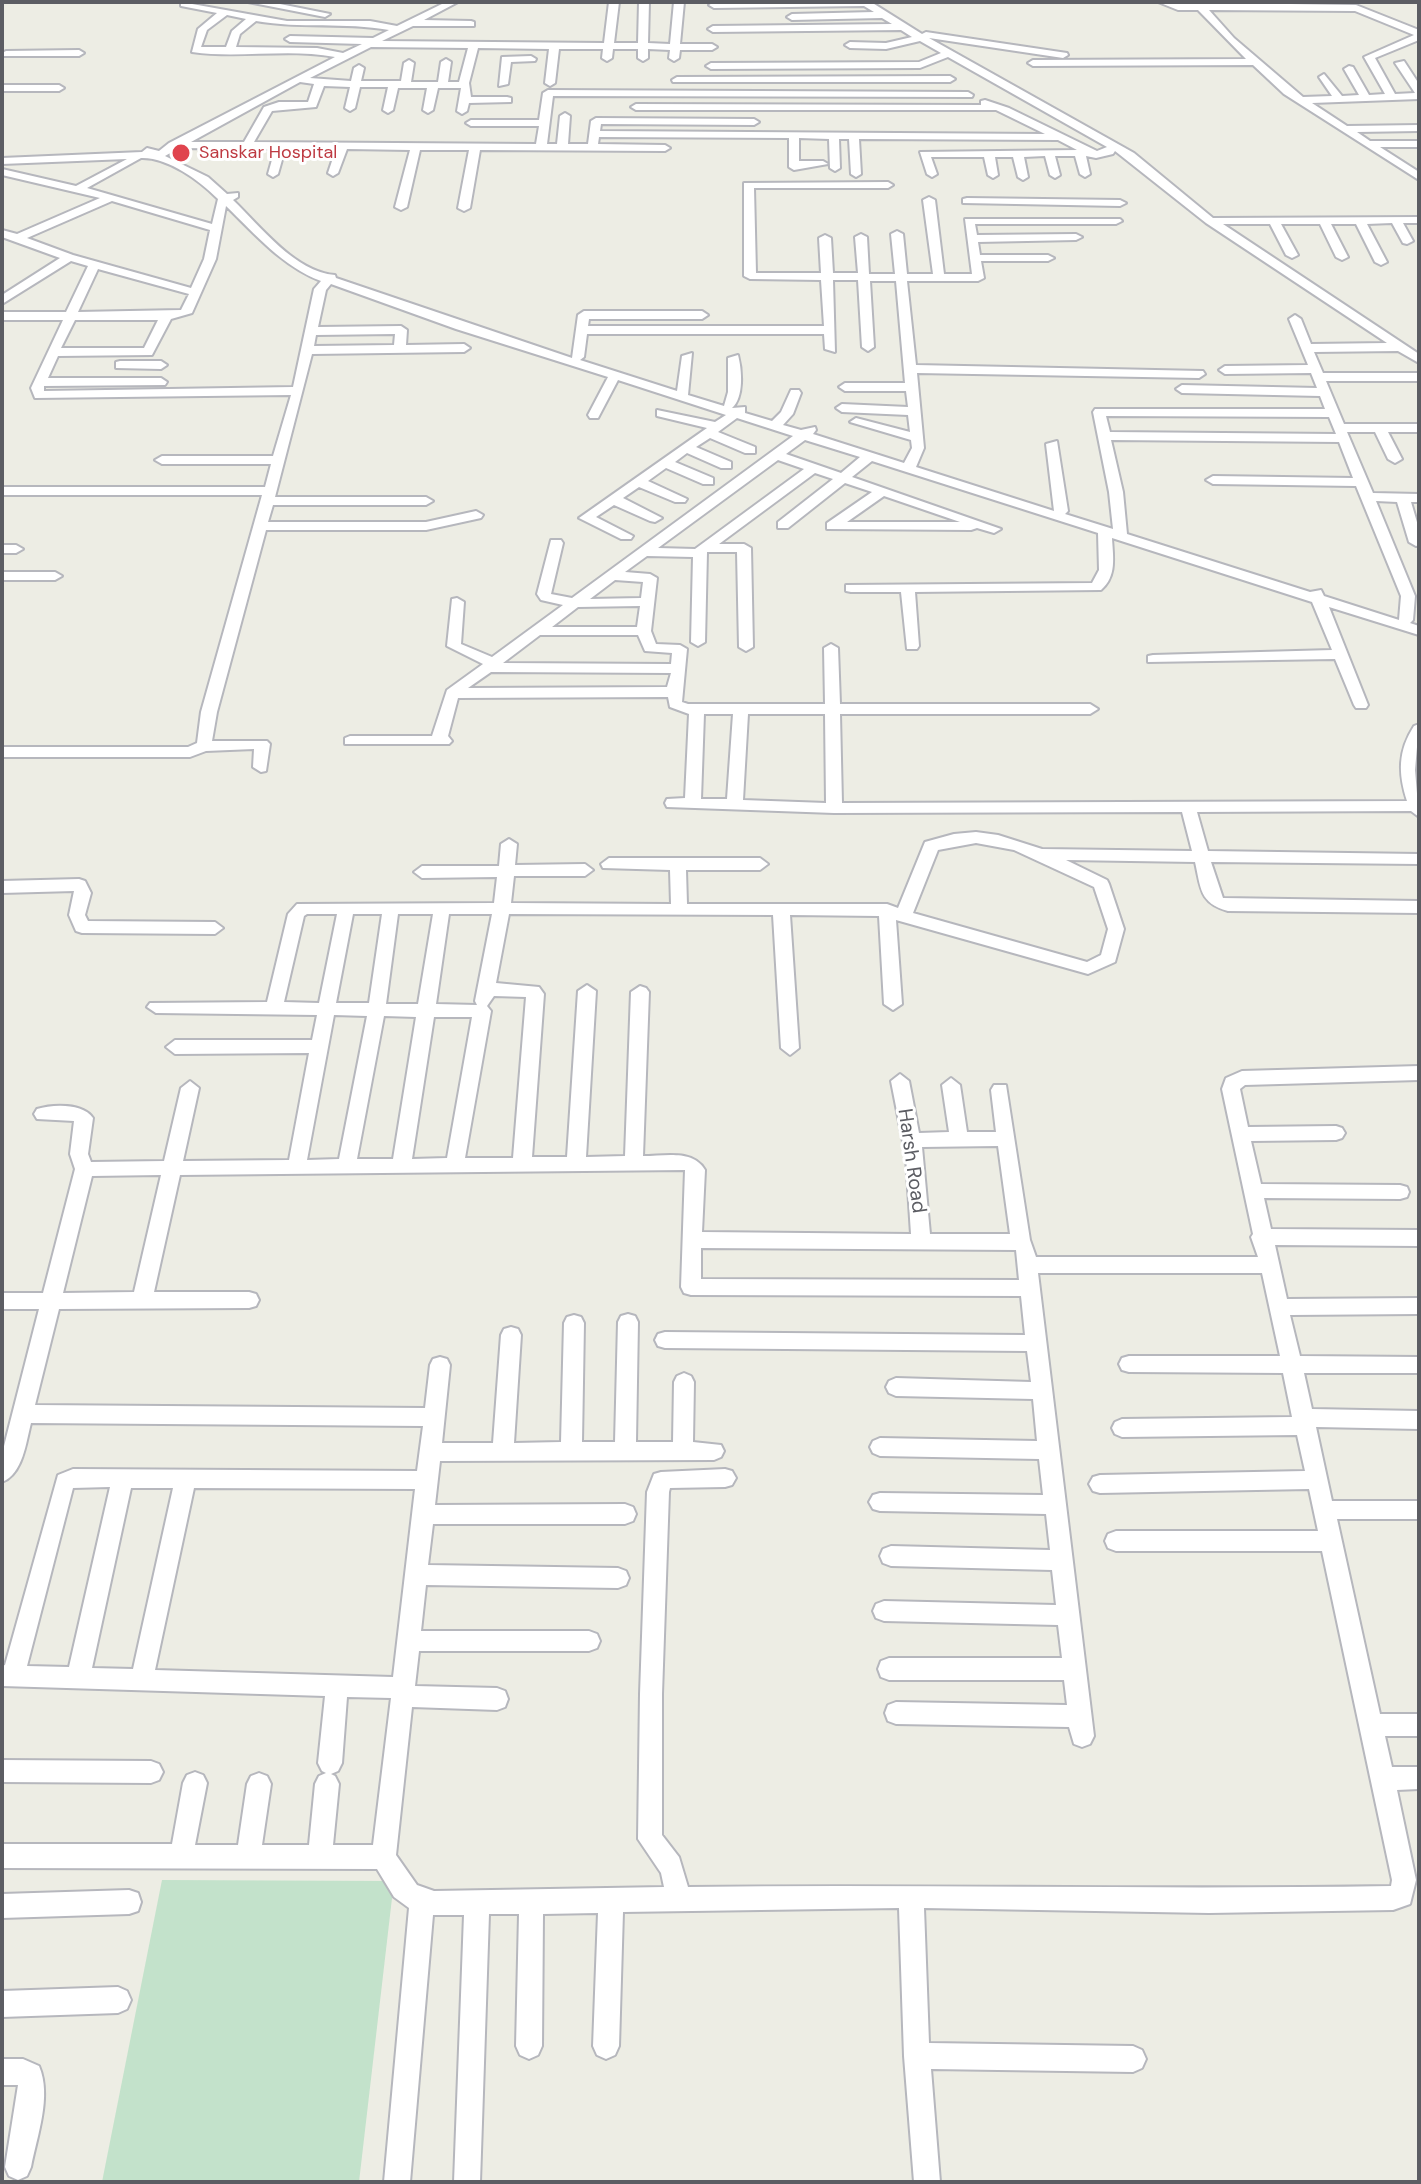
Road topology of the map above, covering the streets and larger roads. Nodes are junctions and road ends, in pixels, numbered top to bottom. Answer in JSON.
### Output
{"nodes":[{"id":1,"x":253,"y":2,"type":"edge"},
{"id":2,"x":453,"y":2,"type":"edge"},
{"id":3,"x":614,"y":2,"type":"edge"},
{"id":4,"x":644,"y":2,"type":"edge"},
{"id":5,"x":679,"y":2,"type":"edge"},
{"id":6,"x":866,"y":2,"type":"edge"},
{"id":7,"x":1163,"y":2,"type":"edge"},
{"id":8,"x":182,"y":3,"type":"edge"},
{"id":9,"x":714,"y":3,"type":"edge"},
{"id":10,"x":1198,"y":5,"type":"edge"},
{"id":11,"x":1230,"y":5,"type":"edge"},
{"id":12,"x":1262,"y":5,"type":"edge"},
{"id":13,"x":1300,"y":5,"type":"edge"},
{"id":14,"x":1354,"y":5,"type":"edge"},
{"id":15,"x":786,"y":8,"type":"edge"},
{"id":16,"x":225,"y":12,"type":"junction"},
{"id":17,"x":886,"y":15,"type":"junction"},
{"id":18,"x":713,"y":17,"type":"junction"},
{"id":19,"x":253,"y":18,"type":"junction"},
{"id":20,"x":282,"y":23,"type":"junction"},
{"id":21,"x":409,"y":23,"type":"junction"},
{"id":22,"x":360,"y":24,"type":"junction"},
{"id":23,"x":471,"y":24,"type":"dead end"},
{"id":24,"x":901,"y":27,"type":"junction"},
{"id":25,"x":398,"y":29,"type":"junction"},
{"id":26,"x":713,"y":29,"type":"junction"},
{"id":27,"x":788,"y":29,"type":"junction"},
{"id":28,"x":850,"y":33,"type":"dead end"},
{"id":29,"x":918,"y":36,"type":"junction"},
{"id":30,"x":1416,"y":36,"type":"edge"},
{"id":31,"x":287,"y":39,"type":"dead end"},
{"id":32,"x":370,"y":43,"type":"junction"},
{"id":33,"x":850,"y":45,"type":"junction"},
{"id":34,"x":473,"y":47,"type":"junction"},
{"id":35,"x":712,"y":47,"type":"junction"},
{"id":36,"x":230,"y":52,"type":"junction"},
{"id":37,"x":263,"y":52,"type":"junction"},
{"id":38,"x":608,"y":52,"type":"junction"},
{"id":39,"x":644,"y":52,"type":"junction"},
{"id":40,"x":674,"y":52,"type":"junction"},
{"id":41,"x":1419,"y":52,"type":"edge"},
{"id":42,"x":79,"y":53,"type":"dead end"},
{"id":43,"x":513,"y":53,"type":"junction"},
{"id":44,"x":553,"y":53,"type":"junction"},
{"id":45,"x":949,"y":53,"type":"junction"},
{"id":46,"x":3,"y":56,"type":"edge"},
{"id":47,"x":343,"y":56,"type":"junction"},
{"id":48,"x":852,"y":58,"type":"dead end"},
{"id":49,"x":446,"y":62,"type":"dead end"},
{"id":50,"x":966,"y":62,"type":"junction"},
{"id":51,"x":1256,"y":62,"type":"junction"},
{"id":52,"x":409,"y":63,"type":"dead end"},
{"id":53,"x":1033,"y":63,"type":"dead end"},
{"id":54,"x":1109,"y":63,"type":"junction"},
{"id":55,"x":1400,"y":63,"type":"dead end"},
{"id":56,"x":711,"y":66,"type":"junction"},
{"id":57,"x":359,"y":68,"type":"dead end"},
{"id":58,"x":1349,"y":69,"type":"dead end"},
{"id":59,"x":1324,"y":77,"type":"dead end"},
{"id":60,"x":299,"y":79,"type":"junction"},
{"id":61,"x":950,"y":79,"type":"junction"},
{"id":62,"x":677,"y":80,"type":"dead end"},
{"id":63,"x":710,"y":80,"type":"junction"},
{"id":64,"x":320,"y":83,"type":"junction"},
{"id":65,"x":550,"y":83,"type":"dead end"},
{"id":66,"x":355,"y":85,"type":"junction"},
{"id":67,"x":400,"y":85,"type":"junction"},
{"id":68,"x":438,"y":85,"type":"junction"},
{"id":69,"x":463,"y":85,"type":"junction"},
{"id":70,"x":2,"y":88,"type":"edge"},
{"id":71,"x":59,"y":88,"type":"dead end"},
{"id":72,"x":506,"y":91,"type":"junction"},
{"id":73,"x":618,"y":94,"type":"junction"},
{"id":74,"x":637,"y":94,"type":"junction"},
{"id":75,"x":1419,"y":94,"type":"edge"},
{"id":76,"x":755,"y":95,"type":"junction"},
{"id":77,"x":821,"y":95,"type":"junction"},
{"id":78,"x":968,"y":95,"type":"junction"},
{"id":79,"x":1391,"y":95,"type":"junction"},
{"id":80,"x":1366,"y":98,"type":"junction"},
{"id":81,"x":1339,"y":99,"type":"junction"},
{"id":82,"x":1301,"y":100,"type":"junction"},
{"id":83,"x":544,"y":105,"type":"junction"},
{"id":84,"x":581,"y":105,"type":"dead end"},
{"id":85,"x":636,"y":107,"type":"junction"},
{"id":86,"x":350,"y":108,"type":"dead end"},
{"id":87,"x":992,"y":108,"type":"junction"},
{"id":88,"x":755,"y":109,"type":"junction"},
{"id":89,"x":821,"y":109,"type":"junction"},
{"id":90,"x":859,"y":109,"type":"junction"},
{"id":91,"x":388,"y":110,"type":"dead end"},
{"id":92,"x":428,"y":110,"type":"dead end"},
{"id":93,"x":505,"y":113,"type":"dead end"},
{"id":94,"x":565,"y":116,"type":"dead end"},
{"id":95,"x":617,"y":116,"type":"dead end"},
{"id":96,"x":635,"y":121,"type":"junction"},
{"id":97,"x":754,"y":122,"type":"junction"},
{"id":98,"x":471,"y":123,"type":"dead end"},
{"id":99,"x":544,"y":123,"type":"junction"},
{"id":100,"x":892,"y":124,"type":"dead end"},
{"id":101,"x":923,"y":128,"type":"dead end"},
{"id":102,"x":1042,"y":128,"type":"junction"},
{"id":103,"x":1419,"y":128,"type":"edge"},
{"id":104,"x":1346,"y":129,"type":"junction"},
{"id":105,"x":594,"y":134,"type":"junction"},
{"id":106,"x":466,"y":136,"type":"dead end"},
{"id":107,"x":755,"y":137,"type":"junction"},
{"id":108,"x":794,"y":137,"type":"junction"},
{"id":109,"x":1060,"y":137,"type":"junction"},
{"id":110,"x":829,"y":138,"type":"junction"},
{"id":111,"x":857,"y":138,"type":"junction"},
{"id":112,"x":900,"y":139,"type":"junction"},
{"id":113,"x":541,"y":142,"type":"junction"},
{"id":114,"x":1370,"y":144,"type":"junction"},
{"id":115,"x":1419,"y":144,"type":"edge"},
{"id":116,"x":343,"y":145,"type":"junction"},
{"id":117,"x":416,"y":145,"type":"junction"},
{"id":118,"x":247,"y":146,"type":"junction"},
{"id":119,"x":281,"y":146,"type":"junction"},
{"id":120,"x":475,"y":146,"type":"junction"},
{"id":121,"x":1113,"y":146,"type":"junction"},
{"id":122,"x":593,"y":147,"type":"junction"},
{"id":123,"x":562,"y":148,"type":"junction"},
{"id":124,"x":665,"y":148,"type":"dead end"},
{"id":125,"x":156,"y":151,"type":"junction"},
{"id":126,"x":958,"y":153,"type":"junction"},
{"id":127,"x":989,"y":153,"type":"junction"},
{"id":128,"x":1018,"y":153,"type":"junction"},
{"id":129,"x":1049,"y":153,"type":"junction"},
{"id":130,"x":1086,"y":153,"type":"junction"},
{"id":131,"x":2,"y":159,"type":"edge"},
{"id":132,"x":1392,"y":159,"type":"junction"},
{"id":133,"x":1419,"y":159,"type":"edge"},
{"id":134,"x":960,"y":170,"type":"dead end"},
{"id":135,"x":2,"y":172,"type":"edge"},
{"id":136,"x":333,"y":173,"type":"dead end"},
{"id":137,"x":273,"y":174,"type":"dead end"},
{"id":138,"x":856,"y":174,"type":"dead end"},
{"id":139,"x":932,"y":174,"type":"dead end"},
{"id":140,"x":1085,"y":174,"type":"dead end"},
{"id":141,"x":993,"y":175,"type":"dead end"},
{"id":142,"x":1055,"y":175,"type":"dead end"},
{"id":143,"x":1023,"y":177,"type":"dead end"},
{"id":144,"x":1419,"y":177,"type":"edge"},
{"id":145,"x":888,"y":185,"type":"dead end"},
{"id":146,"x":78,"y":189,"type":"junction"},
{"id":147,"x":230,"y":196,"type":"junction"},
{"id":148,"x":111,"y":197,"type":"junction"},
{"id":149,"x":929,"y":200,"type":"dead end"},
{"id":150,"x":1120,"y":203,"type":"dead end"},
{"id":151,"x":401,"y":207,"type":"dead end"},
{"id":152,"x":464,"y":208,"type":"dead end"},
{"id":153,"x":971,"y":220,"type":"junction"},
{"id":154,"x":1273,"y":220,"type":"junction"},
{"id":155,"x":1324,"y":220,"type":"junction"},
{"id":156,"x":1360,"y":220,"type":"junction"},
{"id":157,"x":1396,"y":220,"type":"junction"},
{"id":158,"x":1419,"y":220,"type":"edge"},
{"id":159,"x":1116,"y":221,"type":"dead end"},
{"id":160,"x":1210,"y":221,"type":"junction"},
{"id":161,"x":214,"y":228,"type":"junction"},
{"id":162,"x":2,"y":233,"type":"edge"},
{"id":163,"x":897,"y":234,"type":"dead end"},
{"id":164,"x":861,"y":237,"type":"dead end"},
{"id":165,"x":1076,"y":237,"type":"dead end"},
{"id":166,"x":18,"y":238,"type":"junction"},
{"id":167,"x":825,"y":238,"type":"dead end"},
{"id":168,"x":971,"y":239,"type":"junction"},
{"id":169,"x":1407,"y":241,"type":"dead end"},
{"id":170,"x":1292,"y":255,"type":"dead end"},
{"id":171,"x":69,"y":257,"type":"junction"},
{"id":172,"x":1342,"y":257,"type":"dead end"},
{"id":173,"x":974,"y":258,"type":"junction"},
{"id":174,"x":1048,"y":258,"type":"dead end"},
{"id":175,"x":1381,"y":262,"type":"dead end"},
{"id":176,"x":94,"y":265,"type":"junction"},
{"id":177,"x":826,"y":278,"type":"junction"},
{"id":178,"x":863,"y":278,"type":"junction"},
{"id":179,"x":901,"y":278,"type":"junction"},
{"id":180,"x":939,"y":278,"type":"junction"},
{"id":181,"x":329,"y":279,"type":"junction"},
{"id":182,"x":194,"y":292,"type":"junction"},
{"id":183,"x":2,"y":300,"type":"edge"},
{"id":184,"x":424,"y":311,"type":"junction"},
{"id":185,"x":702,"y":315,"type":"dead end"},
{"id":186,"x":2,"y":316,"type":"edge"},
{"id":187,"x":166,"y":316,"type":"junction"},
{"id":188,"x":67,"y":317,"type":"junction"},
{"id":189,"x":1295,"y":319,"type":"dead end"},
{"id":190,"x":581,"y":330,"type":"junction"},
{"id":191,"x":829,"y":330,"type":"junction"},
{"id":192,"x":313,"y":331,"type":"junction"},
{"id":193,"x":402,"y":331,"type":"junction"},
{"id":194,"x":868,"y":347,"type":"dead end"},
{"id":195,"x":400,"y":348,"type":"junction"},
{"id":196,"x":464,"y":348,"type":"dead end"},
{"id":197,"x":1307,"y":348,"type":"junction"},
{"id":198,"x":831,"y":349,"type":"dead end"},
{"id":199,"x":1409,"y":349,"type":"edge"},
{"id":200,"x":308,"y":350,"type":"junction"},
{"id":201,"x":688,"y":356,"type":"dead end"},
{"id":202,"x":570,"y":357,"type":"junction"},
{"id":203,"x":734,"y":358,"type":"dead end"},
{"id":204,"x":50,"y":359,"type":"junction"},
{"id":205,"x":1419,"y":359,"type":"edge"},
{"id":206,"x":161,"y":365,"type":"dead end"},
{"id":207,"x":910,"y":369,"type":"junction"},
{"id":208,"x":1225,"y":370,"type":"dead end"},
{"id":209,"x":1136,"y":373,"type":"junction"},
{"id":210,"x":1317,"y":373,"type":"junction"},
{"id":211,"x":1199,"y":374,"type":"dead end"},
{"id":212,"x":621,"y":375,"type":"junction"},
{"id":213,"x":1419,"y":377,"type":"edge"},
{"id":214,"x":40,"y":382,"type":"junction"},
{"id":215,"x":161,"y":382,"type":"dead end"},
{"id":216,"x":845,"y":387,"type":"dead end"},
{"id":217,"x":912,"y":387,"type":"junction"},
{"id":218,"x":1140,"y":388,"type":"dead end"},
{"id":219,"x":1182,"y":389,"type":"dead end"},
{"id":220,"x":298,"y":391,"type":"junction"},
{"id":221,"x":1325,"y":392,"type":"junction"},
{"id":222,"x":683,"y":393,"type":"junction"},
{"id":223,"x":795,"y":393,"type":"dead end"},
{"id":224,"x":842,"y":408,"type":"dead end"},
{"id":225,"x":736,"y":409,"type":"junction"},
{"id":226,"x":915,"y":411,"type":"junction"},
{"id":227,"x":661,"y":413,"type":"dead end"},
{"id":228,"x":1333,"y":413,"type":"junction"},
{"id":229,"x":594,"y":415,"type":"dead end"},
{"id":230,"x":856,"y":422,"type":"dead end"},
{"id":231,"x":778,"y":423,"type":"junction"},
{"id":232,"x":1380,"y":428,"type":"junction"},
{"id":233,"x":1419,"y":428,"type":"edge"},
{"id":234,"x":713,"y":430,"type":"junction"},
{"id":235,"x":808,"y":432,"type":"junction"},
{"id":236,"x":1342,"y":433,"type":"junction"},
{"id":237,"x":1105,"y":436,"type":"junction"},
{"id":238,"x":917,"y":438,"type":"junction"},
{"id":239,"x":1052,"y":444,"type":"dead end"},
{"id":240,"x":686,"y":448,"type":"junction"},
{"id":241,"x":750,"y":450,"type":"dead end"},
{"id":242,"x":779,"y":456,"type":"junction"},
{"id":243,"x":870,"y":456,"type":"junction"},
{"id":244,"x":1395,"y":459,"type":"dead end"},
{"id":245,"x":162,"y":460,"type":"dead end"},
{"id":246,"x":278,"y":460,"type":"junction"},
{"id":247,"x":665,"y":463,"type":"junction"},
{"id":248,"x":726,"y":465,"type":"dead end"},
{"id":249,"x":910,"y":466,"type":"junction"},
{"id":250,"x":813,"y":468,"type":"junction"},
{"id":251,"x":842,"y":478,"type":"junction"},
{"id":252,"x":1213,"y":480,"type":"dead end"},
{"id":253,"x":708,"y":481,"type":"dead end"},
{"id":254,"x":638,"y":482,"type":"junction"},
{"id":255,"x":1361,"y":482,"type":"junction"},
{"id":256,"x":2,"y":491,"type":"edge"},
{"id":257,"x":882,"y":491,"type":"junction"},
{"id":258,"x":268,"y":496,"type":"junction"},
{"id":259,"x":1367,"y":497,"type":"junction"},
{"id":260,"x":1403,"y":498,"type":"junction"},
{"id":261,"x":1419,"y":498,"type":"edge"},
{"id":262,"x":613,"y":499,"type":"junction"},
{"id":263,"x":680,"y":499,"type":"dead end"},
{"id":264,"x":426,"y":501,"type":"dead end"},
{"id":265,"x":919,"y":503,"type":"junction"},
{"id":266,"x":1055,"y":511,"type":"junction"},
{"id":267,"x":476,"y":515,"type":"dead end"},
{"id":268,"x":655,"y":518,"type":"dead end"},
{"id":269,"x":783,"y":525,"type":"dead end"},
{"id":270,"x":261,"y":526,"type":"junction"},
{"id":271,"x":887,"y":527,"type":"junction"},
{"id":272,"x":1105,"y":532,"type":"junction"},
{"id":273,"x":1121,"y":534,"type":"junction"},
{"id":274,"x":626,"y":536,"type":"dead end"},
{"id":275,"x":1416,"y":542,"type":"dead end"},
{"id":276,"x":556,"y":543,"type":"dead end"},
{"id":277,"x":702,"y":550,"type":"junction"},
{"id":278,"x":647,"y":552,"type":"junction"},
{"id":279,"x":2,"y":576,"type":"edge"},
{"id":280,"x":55,"y":576,"type":"dead end"},
{"id":281,"x":613,"y":576,"type":"junction"},
{"id":282,"x":851,"y":588,"type":"dead end"},
{"id":283,"x":908,"y":589,"type":"junction"},
{"id":284,"x":1316,"y":597,"type":"junction"},
{"id":285,"x":457,"y":602,"type":"dead end"},
{"id":286,"x":647,"y":602,"type":"junction"},
{"id":287,"x":575,"y":603,"type":"junction"},
{"id":288,"x":1412,"y":622,"type":"edge"},
{"id":289,"x":537,"y":631,"type":"junction"},
{"id":290,"x":644,"y":631,"type":"junction"},
{"id":291,"x":1419,"y":631,"type":"edge"},
{"id":292,"x":698,"y":642,"type":"dead end"},
{"id":293,"x":912,"y":646,"type":"dead end"},
{"id":294,"x":746,"y":647,"type":"dead end"},
{"id":295,"x":831,"y":648,"type":"dead end"},
{"id":296,"x":1340,"y":654,"type":"junction"},
{"id":297,"x":1153,"y":659,"type":"dead end"},
{"id":298,"x":491,"y":665,"type":"junction"},
{"id":299,"x":679,"y":669,"type":"junction"},
{"id":300,"x":675,"y":691,"type":"junction"},
{"id":301,"x":452,"y":693,"type":"junction"},
{"id":302,"x":1361,"y":705,"type":"dead end"},
{"id":303,"x":832,"y":707,"type":"junction"},
{"id":304,"x":741,"y":708,"type":"junction"},
{"id":305,"x":697,"y":709,"type":"junction"},
{"id":306,"x":1090,"y":709,"type":"dead end"},
{"id":307,"x":1419,"y":729,"type":"edge"},
{"id":308,"x":350,"y":741,"type":"dead end"},
{"id":309,"x":204,"y":746,"type":"junction"},
{"id":310,"x":2,"y":752,"type":"edge"},
{"id":311,"x":261,"y":767,"type":"dead end"},
{"id":312,"x":673,"y":803,"type":"dead end"},
{"id":313,"x":693,"y":803,"type":"junction"},
{"id":314,"x":735,"y":805,"type":"junction"},
{"id":315,"x":1188,"y":806,"type":"junction"},
{"id":316,"x":994,"y":807,"type":"junction"},
{"id":317,"x":834,"y":808,"type":"junction"},
{"id":318,"x":1418,"y":808,"type":"edge"},
{"id":319,"x":938,"y":825,"type":"junction"},
{"id":320,"x":998,"y":840,"type":"junction"},
{"id":321,"x":509,"y":844,"type":"dead end"},
{"id":322,"x":1041,"y":854,"type":"junction"},
{"id":323,"x":1200,"y":854,"type":"junction"},
{"id":324,"x":1419,"y":859,"type":"edge"},
{"id":325,"x":678,"y":863,"type":"junction"},
{"id":326,"x":609,"y":864,"type":"dead end"},
{"id":327,"x":760,"y":864,"type":"dead end"},
{"id":328,"x":585,"y":870,"type":"dead end"},
{"id":329,"x":422,"y":872,"type":"dead end"},
{"id":330,"x":506,"y":873,"type":"junction"},
{"id":331,"x":2,"y":887,"type":"edge"},
{"id":332,"x":1419,"y":907,"type":"edge"},
{"id":333,"x":346,"y":908,"type":"junction"},
{"id":334,"x":391,"y":908,"type":"junction"},
{"id":335,"x":442,"y":908,"type":"junction"},
{"id":336,"x":502,"y":908,"type":"junction"},
{"id":337,"x":781,"y":908,"type":"junction"},
{"id":338,"x":679,"y":910,"type":"junction"},
{"id":339,"x":895,"y":913,"type":"junction"},
{"id":340,"x":215,"y":928,"type":"dead end"},
{"id":341,"x":486,"y":989,"type":"junction"},
{"id":342,"x":587,"y":991,"type":"dead end"},
{"id":343,"x":640,"y":992,"type":"dead end"},
{"id":344,"x":893,"y":1004,"type":"dead end"},
{"id":345,"x":156,"y":1007,"type":"dead end"},
{"id":346,"x":274,"y":1009,"type":"junction"},
{"id":347,"x":325,"y":1009,"type":"junction"},
{"id":348,"x":377,"y":1009,"type":"junction"},
{"id":349,"x":428,"y":1009,"type":"junction"},
{"id":350,"x":482,"y":1011,"type":"junction"},
{"id":351,"x":318,"y":1046,"type":"junction"},
{"id":352,"x":175,"y":1047,"type":"dead end"},
{"id":353,"x":790,"y":1048,"type":"dead end"},
{"id":354,"x":1419,"y":1073,"type":"edge"},
{"id":355,"x":900,"y":1081,"type":"dead end"},
{"id":356,"x":951,"y":1085,"type":"dead end"},
{"id":357,"x":190,"y":1088,"type":"dead end"},
{"id":358,"x":1000,"y":1090,"type":"dead end"},
{"id":359,"x":43,"y":1114,"type":"dead end"},
{"id":360,"x":1336,"y":1133,"type":"dead end"},
{"id":361,"x":1240,"y":1134,"type":"junction"},
{"id":362,"x":959,"y":1139,"type":"junction"},
{"id":363,"x":1006,"y":1139,"type":"junction"},
{"id":364,"x":912,"y":1140,"type":"junction"},
{"id":365,"x":402,"y":1163,"type":"junction"},
{"id":366,"x":455,"y":1163,"type":"junction"},
{"id":367,"x":522,"y":1163,"type":"junction"},
{"id":368,"x":576,"y":1163,"type":"junction"},
{"id":369,"x":634,"y":1163,"type":"junction"},
{"id":370,"x":297,"y":1164,"type":"junction"},
{"id":371,"x":347,"y":1164,"type":"junction"},
{"id":372,"x":173,"y":1166,"type":"junction"},
{"id":373,"x":84,"y":1169,"type":"junction"},
{"id":374,"x":1251,"y":1191,"type":"junction"},
{"id":375,"x":1400,"y":1192,"type":"dead end"},
{"id":376,"x":1261,"y":1237,"type":"junction"},
{"id":377,"x":1419,"y":1238,"type":"edge"},
{"id":378,"x":692,"y":1240,"type":"junction"},
{"id":379,"x":921,"y":1241,"type":"junction"},
{"id":380,"x":1021,"y":1242,"type":"junction"},
{"id":381,"x":1027,"y":1265,"type":"junction"},
{"id":382,"x":1267,"y":1265,"type":"junction"},
{"id":383,"x":1030,"y":1288,"type":"junction"},
{"id":384,"x":49,"y":1300,"type":"junction"},
{"id":385,"x":142,"y":1300,"type":"junction"},
{"id":386,"x":249,"y":1300,"type":"dead end"},
{"id":387,"x":2,"y":1301,"type":"edge"},
{"id":388,"x":1419,"y":1306,"type":"edge"},
{"id":389,"x":1277,"y":1307,"type":"junction"},
{"id":390,"x":628,"y":1322,"type":"dead end"},
{"id":391,"x":574,"y":1323,"type":"dead end"},
{"id":392,"x":511,"y":1335,"type":"dead end"},
{"id":393,"x":665,"y":1340,"type":"dead end"},
{"id":394,"x":1035,"y":1343,"type":"junction"},
{"id":395,"x":1129,"y":1364,"type":"dead end"},
{"id":396,"x":440,"y":1365,"type":"dead end"},
{"id":397,"x":1290,"y":1365,"type":"junction"},
{"id":398,"x":1419,"y":1365,"type":"edge"},
{"id":399,"x":684,"y":1382,"type":"dead end"},
{"id":400,"x":896,"y":1387,"type":"dead end"},
{"id":401,"x":1041,"y":1391,"type":"junction"},
{"id":402,"x":23,"y":1414,"type":"junction"},
{"id":403,"x":435,"y":1417,"type":"junction"},
{"id":404,"x":1419,"y":1420,"type":"edge"},
{"id":405,"x":1302,"y":1422,"type":"junction"},
{"id":406,"x":1122,"y":1428,"type":"dead end"},
{"id":407,"x":880,"y":1447,"type":"dead end"},
{"id":408,"x":625,"y":1450,"type":"junction"},
{"id":409,"x":1048,"y":1450,"type":"junction"},
{"id":410,"x":571,"y":1451,"type":"junction"},
{"id":411,"x":683,"y":1451,"type":"junction"},
{"id":412,"x":714,"y":1451,"type":"dead end"},
{"id":413,"x":431,"y":1452,"type":"junction"},
{"id":414,"x":503,"y":1452,"type":"junction"},
{"id":415,"x":2,"y":1473,"type":"edge"},
{"id":416,"x":123,"y":1478,"type":"junction"},
{"id":417,"x":186,"y":1478,"type":"junction"},
{"id":418,"x":725,"y":1478,"type":"dead end"},
{"id":419,"x":428,"y":1480,"type":"junction"},
{"id":420,"x":1315,"y":1480,"type":"junction"},
{"id":421,"x":1100,"y":1484,"type":"dead end"},
{"id":422,"x":880,"y":1502,"type":"dead end"},
{"id":423,"x":1054,"y":1505,"type":"junction"},
{"id":424,"x":1322,"y":1510,"type":"junction"},
{"id":425,"x":1419,"y":1510,"type":"edge"},
{"id":426,"x":625,"y":1514,"type":"dead end"},
{"id":427,"x":424,"y":1515,"type":"junction"},
{"id":428,"x":1116,"y":1541,"type":"dead end"},
{"id":429,"x":1328,"y":1541,"type":"junction"},
{"id":430,"x":891,"y":1556,"type":"dead end"},
{"id":431,"x":1060,"y":1560,"type":"junction"},
{"id":432,"x":417,"y":1575,"type":"junction"},
{"id":433,"x":618,"y":1578,"type":"dead end"},
{"id":434,"x":884,"y":1611,"type":"dead end"},
{"id":435,"x":1067,"y":1615,"type":"junction"},
{"id":436,"x":409,"y":1641,"type":"junction"},
{"id":437,"x":589,"y":1641,"type":"dead end"},
{"id":438,"x":889,"y":1669,"type":"dead end"},
{"id":439,"x":1073,"y":1669,"type":"junction"},
{"id":440,"x":8,"y":1676,"type":"edge"},
{"id":441,"x":78,"y":1678,"type":"junction"},
{"id":442,"x":142,"y":1680,"type":"junction"},
{"id":443,"x":337,"y":1686,"type":"junction"},
{"id":444,"x":403,"y":1692,"type":"junction"},
{"id":445,"x":497,"y":1699,"type":"dead end"},
{"id":446,"x":896,"y":1713,"type":"dead end"},
{"id":447,"x":1370,"y":1725,"type":"junction"},
{"id":448,"x":1419,"y":1725,"type":"edge"},
{"id":449,"x":2,"y":1771,"type":"edge"},
{"id":450,"x":151,"y":1772,"type":"dead end"},
{"id":451,"x":1419,"y":1778,"type":"edge"},
{"id":452,"x":1383,"y":1779,"type":"junction"},
{"id":453,"x":195,"y":1783,"type":"dead end"},
{"id":454,"x":259,"y":1784,"type":"dead end"},
{"id":455,"x":2,"y":1856,"type":"edge"},
{"id":456,"x":384,"y":1857,"type":"junction"},
{"id":457,"x":181,"y":1858,"type":"junction"},
{"id":458,"x":248,"y":1858,"type":"junction"},
{"id":459,"x":320,"y":1858,"type":"junction"},
{"id":460,"x":911,"y":1896,"type":"junction"},
{"id":461,"x":677,"y":1900,"type":"junction"},
{"id":462,"x":531,"y":1901,"type":"junction"},
{"id":463,"x":611,"y":1901,"type":"junction"},
{"id":464,"x":129,"y":1902,"type":"dead end"},
{"id":465,"x":422,"y":1902,"type":"junction"},
{"id":466,"x":477,"y":1903,"type":"junction"},
{"id":467,"x":2,"y":1906,"type":"edge"},
{"id":468,"x":118,"y":2000,"type":"dead end"},
{"id":469,"x":2,"y":2004,"type":"edge"},
{"id":470,"x":529,"y":2046,"type":"dead end"},
{"id":471,"x":606,"y":2046,"type":"dead end"},
{"id":472,"x":917,"y":2056,"type":"junction"},
{"id":473,"x":1133,"y":2059,"type":"dead end"},
{"id":474,"x":2,"y":2072,"type":"edge"},
{"id":475,"x":18,"y":2167,"type":"dead end"},
{"id":476,"x":397,"y":2182,"type":"edge"},
{"id":477,"x":467,"y":2182,"type":"edge"},
{"id":478,"x":927,"y":2182,"type":"edge"}],
"edges":[{"from":1,"to":22,"type":"street"},
{"from":2,"to":21,"type":"street"},
{"from":3,"to":38,"type":"street"},
{"from":4,"to":39,"type":"street"},
{"from":5,"to":40,"type":"street"},
{"from":6,"to":15,"type":"street"},
{"from":6,"to":17,"type":"street"},
{"from":7,"to":10,"type":"street"},
{"from":8,"to":16,"type":"street"},
{"from":9,"to":15,"type":"street"},
{"from":9,"to":18,"type":"street"},
{"from":10,"to":11,"type":"street"},
{"from":10,"to":51,"type":"street"},
{"from":11,"to":12,"type":"street"},
{"from":12,"to":13,"type":"street"},
{"from":13,"to":14,"type":"street"},
{"from":14,"to":30,"type":"street"},
{"from":15,"to":17,"type":"street"},
{"from":15,"to":18,"type":"street"},
{"from":15,"to":27,"type":"street"},
{"from":16,"to":19,"type":"street"},
{"from":16,"to":36,"type":"street"},
{"from":17,"to":24,"type":"street"},
{"from":18,"to":26,"type":"street"},
{"from":19,"to":20,"type":"street"},
{"from":19,"to":36,"type":"street"},
{"from":20,"to":22,"type":"street"},
{"from":20,"to":37,"type":"street"},
{"from":21,"to":23,"type":"street"},
{"from":21,"to":25,"type":"street"},
{"from":22,"to":25,"type":"street"},
{"from":24,"to":27,"type":"street"},
{"from":24,"to":29,"type":"street"},
{"from":25,"to":32,"type":"street"},
{"from":26,"to":27,"type":"street"},
{"from":26,"to":35,"type":"street"},
{"from":28,"to":33,"type":"street"},
{"from":29,"to":33,"type":"street"},
{"from":29,"to":45,"type":"street"},
{"from":29,"to":54,"type":"street"},
{"from":30,"to":41,"type":"street"},
{"from":30,"to":79,"type":"street"},
{"from":31,"to":32,"type":"street"},
{"from":32,"to":34,"type":"street"},
{"from":32,"to":47,"type":"street"},
{"from":33,"to":48,"type":"street"},
{"from":34,"to":43,"type":"street"},
{"from":34,"to":69,"type":"street"},
{"from":35,"to":40,"type":"street"},
{"from":35,"to":56,"type":"street"},
{"from":36,"to":37,"type":"street"},
{"from":37,"to":47,"type":"street"},
{"from":38,"to":39,"type":"street"},
{"from":38,"to":44,"type":"street"},
{"from":39,"to":40,"type":"street"},
{"from":42,"to":46,"type":"street"},
{"from":43,"to":44,"type":"street"},
{"from":43,"to":72,"type":"street"},
{"from":44,"to":65,"type":"street"},
{"from":45,"to":50,"type":"street"},
{"from":45,"to":56,"type":"street"},
{"from":47,"to":60,"type":"street"},
{"from":49,"to":68,"type":"street"},
{"from":50,"to":61,"type":"street"},
{"from":50,"to":121,"type":"street"},
{"from":51,"to":54,"type":"street"},
{"from":51,"to":82,"type":"street"},
{"from":52,"to":67,"type":"street"},
{"from":53,"to":54,"type":"street"},
{"from":55,"to":75,"type":"street"},
{"from":56,"to":63,"type":"street"},
{"from":57,"to":66,"type":"street"},
{"from":58,"to":80,"type":"street"},
{"from":59,"to":81,"type":"street"},
{"from":60,"to":64,"type":"street"},
{"from":60,"to":125,"type":"street"},
{"from":61,"to":63,"type":"street"},
{"from":61,"to":78,"type":"street"},
{"from":62,"to":63,"type":"street"},
{"from":64,"to":66,"type":"street"},
{"from":64,"to":118,"type":"street"},
{"from":66,"to":67,"type":"street"},
{"from":66,"to":86,"type":"street"},
{"from":67,"to":68,"type":"street"},
{"from":67,"to":91,"type":"street"},
{"from":68,"to":69,"type":"street"},
{"from":68,"to":92,"type":"street"},
{"from":69,"to":72,"type":"street"},
{"from":70,"to":71,"type":"street"},
{"from":72,"to":93,"type":"street"},
{"from":73,"to":74,"type":"street"},
{"from":73,"to":83,"type":"street"},
{"from":73,"to":95,"type":"street"},
{"from":74,"to":76,"type":"street"},
{"from":74,"to":85,"type":"street"},
{"from":75,"to":79,"type":"street"},
{"from":76,"to":77,"type":"street"},
{"from":76,"to":88,"type":"street"},
{"from":77,"to":78,"type":"street"},
{"from":77,"to":89,"type":"street"},
{"from":78,"to":87,"type":"street"},
{"from":79,"to":80,"type":"street"},
{"from":80,"to":81,"type":"street"},
{"from":81,"to":82,"type":"street"},
{"from":82,"to":104,"type":"street"},
{"from":83,"to":84,"type":"street"},
{"from":83,"to":99,"type":"street"},
{"from":85,"to":88,"type":"street"},
{"from":85,"to":96,"type":"street"},
{"from":87,"to":90,"type":"street"},
{"from":87,"to":102,"type":"street"},
{"from":88,"to":89,"type":"street"},
{"from":88,"to":97,"type":"street"},
{"from":89,"to":90,"type":"street"},
{"from":89,"to":110,"type":"street"},
{"from":90,"to":111,"type":"street"},
{"from":94,"to":123,"type":"street"},
{"from":96,"to":97,"type":"street"},
{"from":96,"to":105,"type":"street"},
{"from":97,"to":107,"type":"street"},
{"from":98,"to":99,"type":"street"},
{"from":99,"to":113,"type":"street"},
{"from":100,"to":112,"type":"street"},
{"from":101,"to":102,"type":"street"},
{"from":102,"to":109,"type":"street"},
{"from":103,"to":104,"type":"street"},
{"from":104,"to":114,"type":"street"},
{"from":105,"to":107,"type":"street"},
{"from":105,"to":122,"type":"street"},
{"from":106,"to":113,"type":"street"},
{"from":107,"to":108,"type":"street"},
{"from":108,"to":110,"type":"street"},
{"from":108,"to":110,"type":"street"},
{"from":109,"to":112,"type":"street"},
{"from":109,"to":130,"type":"street"},
{"from":110,"to":111,"type":"street"},
{"from":111,"to":112,"type":"street"},
{"from":111,"to":138,"type":"street"},
{"from":113,"to":120,"type":"street"},
{"from":113,"to":123,"type":"street"},
{"from":114,"to":115,"type":"street"},
{"from":114,"to":132,"type":"street"},
{"from":116,"to":117,"type":"street"},
{"from":116,"to":119,"type":"street"},
{"from":116,"to":136,"type":"street"},
{"from":117,"to":120,"type":"street"},
{"from":117,"to":151,"type":"street"},
{"from":118,"to":119,"type":"street"},
{"from":118,"to":125,"type":"street"},
{"from":119,"to":137,"type":"street"},
{"from":120,"to":152,"type":"street"},
{"from":121,"to":130,"type":"street"},
{"from":121,"to":160,"type":"street"},
{"from":122,"to":123,"type":"street"},
{"from":122,"to":124,"type":"street"},
{"from":125,"to":131,"type":"street"},
{"from":125,"to":146,"type":"street"},
{"from":125,"to":147,"type":"street"},
{"from":126,"to":127,"type":"street"},
{"from":126,"to":134,"type":"street"},
{"from":126,"to":139,"type":"street"},
{"from":127,"to":128,"type":"street"},
{"from":127,"to":141,"type":"street"},
{"from":128,"to":129,"type":"street"},
{"from":128,"to":143,"type":"street"},
{"from":129,"to":130,"type":"street"},
{"from":129,"to":142,"type":"street"},
{"from":130,"to":140,"type":"street"},
{"from":132,"to":133,"type":"street"},
{"from":132,"to":144,"type":"street"},
{"from":135,"to":146,"type":"street"},
{"from":145,"to":177,"type":"street"},
{"from":146,"to":148,"type":"street"},
{"from":147,"to":161,"type":"street"},
{"from":147,"to":181,"type":"street"},
{"from":148,"to":161,"type":"street"},
{"from":148,"to":166,"type":"street"},
{"from":149,"to":180,"type":"street"},
{"from":150,"to":153,"type":"street"},
{"from":153,"to":159,"type":"street"},
{"from":153,"to":168,"type":"street"},
{"from":154,"to":155,"type":"street"},
{"from":154,"to":160,"type":"street"},
{"from":154,"to":170,"type":"street"},
{"from":155,"to":156,"type":"street"},
{"from":155,"to":172,"type":"street"},
{"from":156,"to":157,"type":"street"},
{"from":156,"to":175,"type":"street"},
{"from":157,"to":158,"type":"street"},
{"from":157,"to":169,"type":"street"},
{"from":160,"to":199,"type":"street"},
{"from":161,"to":182,"type":"street"},
{"from":162,"to":166,"type":"street"},
{"from":163,"to":179,"type":"street"},
{"from":164,"to":178,"type":"street"},
{"from":165,"to":168,"type":"street"},
{"from":166,"to":171,"type":"street"},
{"from":167,"to":177,"type":"street"},
{"from":168,"to":173,"type":"street"},
{"from":171,"to":176,"type":"street"},
{"from":171,"to":183,"type":"street"},
{"from":173,"to":174,"type":"street"},
{"from":173,"to":180,"type":"street"},
{"from":176,"to":182,"type":"street"},
{"from":176,"to":188,"type":"street"},
{"from":177,"to":178,"type":"street"},
{"from":177,"to":191,"type":"street"},
{"from":178,"to":179,"type":"street"},
{"from":178,"to":194,"type":"street"},
{"from":179,"to":180,"type":"street"},
{"from":179,"to":207,"type":"street"},
{"from":181,"to":184,"type":"street"},
{"from":181,"to":192,"type":"street"},
{"from":182,"to":187,"type":"street"},
{"from":184,"to":193,"type":"street"},
{"from":184,"to":202,"type":"street"},
{"from":185,"to":190,"type":"street"},
{"from":186,"to":188,"type":"street"},
{"from":187,"to":188,"type":"street"},
{"from":187,"to":204,"type":"street"},
{"from":188,"to":204,"type":"street"},
{"from":189,"to":197,"type":"street"},
{"from":190,"to":191,"type":"street"},
{"from":190,"to":202,"type":"street"},
{"from":191,"to":198,"type":"street"},
{"from":192,"to":193,"type":"street"},
{"from":192,"to":200,"type":"street"},
{"from":193,"to":195,"type":"street"},
{"from":195,"to":196,"type":"street"},
{"from":195,"to":200,"type":"street"},
{"from":197,"to":199,"type":"street"},
{"from":197,"to":210,"type":"street"},
{"from":199,"to":205,"type":"street"},
{"from":200,"to":220,"type":"street"},
{"from":201,"to":222,"type":"street"},
{"from":202,"to":212,"type":"street"},
{"from":203,"to":225,"type":"street"},
{"from":204,"to":206,"type":"street"},
{"from":204,"to":214,"type":"street"},
{"from":207,"to":209,"type":"street"},
{"from":207,"to":217,"type":"street"},
{"from":208,"to":210,"type":"street"},
{"from":209,"to":211,"type":"street"},
{"from":209,"to":218,"type":"street"},
{"from":210,"to":213,"type":"street"},
{"from":210,"to":221,"type":"street"},
{"from":212,"to":222,"type":"street"},
{"from":212,"to":229,"type":"street"},
{"from":214,"to":215,"type":"street"},
{"from":214,"to":220,"type":"street"},
{"from":216,"to":217,"type":"street"},
{"from":217,"to":226,"type":"street"},
{"from":219,"to":221,"type":"street"},
{"from":220,"to":246,"type":"street"},
{"from":221,"to":228,"type":"street"},
{"from":222,"to":225,"type":"street"},
{"from":223,"to":231,"type":"street"},
{"from":224,"to":226,"type":"street"},
{"from":225,"to":231,"type":"street"},
{"from":225,"to":234,"type":"street"},
{"from":226,"to":238,"type":"street"},
{"from":227,"to":234,"type":"street"},
{"from":228,"to":236,"type":"street"},
{"from":228,"to":237,"type":"street"},
{"from":230,"to":238,"type":"street"},
{"from":231,"to":235,"type":"street"},
{"from":232,"to":233,"type":"street"},
{"from":232,"to":236,"type":"street"},
{"from":232,"to":244,"type":"street"},
{"from":234,"to":240,"type":"street"},
{"from":234,"to":241,"type":"street"},
{"from":235,"to":242,"type":"street"},
{"from":235,"to":243,"type":"street"},
{"from":235,"to":249,"type":"street"},
{"from":236,"to":237,"type":"street"},
{"from":236,"to":255,"type":"street"},
{"from":237,"to":273,"type":"street"},
{"from":238,"to":249,"type":"street"},
{"from":239,"to":266,"type":"street"},
{"from":240,"to":247,"type":"street"},
{"from":240,"to":248,"type":"street"},
{"from":242,"to":250,"type":"street"},
{"from":242,"to":278,"type":"street"},
{"from":243,"to":249,"type":"street"},
{"from":243,"to":251,"type":"street"},
{"from":245,"to":246,"type":"street"},
{"from":246,"to":258,"type":"street"},
{"from":247,"to":253,"type":"street"},
{"from":247,"to":254,"type":"street"},
{"from":249,"to":266,"type":"street"},
{"from":250,"to":251,"type":"street"},
{"from":250,"to":277,"type":"street"},
{"from":251,"to":257,"type":"street"},
{"from":251,"to":269,"type":"street"},
{"from":252,"to":255,"type":"street"},
{"from":254,"to":262,"type":"street"},
{"from":254,"to":263,"type":"street"},
{"from":255,"to":259,"type":"street"},
{"from":256,"to":258,"type":"street"},
{"from":257,"to":265,"type":"street"},
{"from":257,"to":271,"type":"street"},
{"from":258,"to":264,"type":"street"},
{"from":258,"to":270,"type":"street"},
{"from":259,"to":260,"type":"street"},
{"from":259,"to":288,"type":"street"},
{"from":260,"to":261,"type":"street"},
{"from":260,"to":275,"type":"street"},
{"from":262,"to":268,"type":"street"},
{"from":262,"to":274,"type":"street"},
{"from":265,"to":271,"type":"street"},
{"from":265,"to":271,"type":"street"},
{"from":266,"to":272,"type":"street"},
{"from":266,"to":273,"type":"street"},
{"from":267,"to":270,"type":"street"},
{"from":270,"to":309,"type":"street"},
{"from":272,"to":273,"type":"street"},
{"from":272,"to":283,"type":"street"},
{"from":273,"to":284,"type":"street"},
{"from":276,"to":287,"type":"street"},
{"from":277,"to":278,"type":"street"},
{"from":277,"to":292,"type":"street"},
{"from":277,"to":294,"type":"street"},
{"from":278,"to":281,"type":"street"},
{"from":279,"to":280,"type":"street"},
{"from":281,"to":286,"type":"street"},
{"from":281,"to":287,"type":"street"},
{"from":282,"to":283,"type":"street"},
{"from":283,"to":293,"type":"street"},
{"from":284,"to":288,"type":"street"},
{"from":284,"to":291,"type":"street"},
{"from":284,"to":296,"type":"street"},
{"from":285,"to":298,"type":"street"},
{"from":286,"to":287,"type":"street"},
{"from":286,"to":290,"type":"street"},
{"from":287,"to":289,"type":"street"},
{"from":289,"to":290,"type":"street"},
{"from":289,"to":298,"type":"street"},
{"from":290,"to":299,"type":"street"},
{"from":295,"to":303,"type":"street"},
{"from":296,"to":297,"type":"street"},
{"from":296,"to":302,"type":"street"},
{"from":298,"to":299,"type":"street"},
{"from":298,"to":301,"type":"street"},
{"from":299,"to":300,"type":"street"},
{"from":300,"to":301,"type":"street"},
{"from":300,"to":305,"type":"street"},
{"from":301,"to":308,"type":"street"},
{"from":303,"to":304,"type":"street"},
{"from":303,"to":306,"type":"street"},
{"from":303,"to":317,"type":"street"},
{"from":304,"to":305,"type":"street"},
{"from":304,"to":314,"type":"street"},
{"from":305,"to":313,"type":"street"},
{"from":307,"to":318,"type":"street"},
{"from":309,"to":310,"type":"street"},
{"from":309,"to":311,"type":"street"},
{"from":312,"to":313,"type":"street"},
{"from":313,"to":314,"type":"street"},
{"from":314,"to":317,"type":"street"},
{"from":315,"to":316,"type":"street"},
{"from":315,"to":318,"type":"street"},
{"from":315,"to":323,"type":"street"},
{"from":316,"to":319,"type":"street"},
{"from":316,"to":320,"type":"street"},
{"from":317,"to":319,"type":"street"},
{"from":319,"to":320,"type":"street"},
{"from":319,"to":339,"type":"street"},
{"from":320,"to":322,"type":"street"},
{"from":321,"to":330,"type":"street"},
{"from":322,"to":323,"type":"street"},
{"from":322,"to":339,"type":"street"},
{"from":323,"to":324,"type":"street"},
{"from":323,"to":332,"type":"street"},
{"from":325,"to":326,"type":"street"},
{"from":325,"to":327,"type":"street"},
{"from":325,"to":338,"type":"street"},
{"from":328,"to":330,"type":"street"},
{"from":329,"to":330,"type":"street"},
{"from":330,"to":336,"type":"street"},
{"from":331,"to":340,"type":"street"},
{"from":333,"to":334,"type":"street"},
{"from":333,"to":346,"type":"street"},
{"from":333,"to":347,"type":"street"},
{"from":334,"to":335,"type":"street"},
{"from":334,"to":348,"type":"street"},
{"from":335,"to":336,"type":"street"},
{"from":335,"to":349,"type":"street"},
{"from":336,"to":338,"type":"street"},
{"from":336,"to":341,"type":"street"},
{"from":337,"to":338,"type":"street"},
{"from":337,"to":339,"type":"street"},
{"from":337,"to":353,"type":"street"},
{"from":339,"to":344,"type":"street"},
{"from":341,"to":350,"type":"street"},
{"from":341,"to":367,"type":"street"},
{"from":342,"to":368,"type":"street"},
{"from":343,"to":369,"type":"street"},
{"from":345,"to":346,"type":"street"},
{"from":346,"to":347,"type":"street"},
{"from":347,"to":348,"type":"street"},
{"from":347,"to":351,"type":"street"},
{"from":348,"to":349,"type":"street"},
{"from":348,"to":371,"type":"street"},
{"from":349,"to":350,"type":"street"},
{"from":349,"to":365,"type":"street"},
{"from":350,"to":366,"type":"street"},
{"from":351,"to":352,"type":"street"},
{"from":351,"to":370,"type":"street"},
{"from":354,"to":361,"type":"street"},
{"from":355,"to":364,"type":"street","name":"Harsh Road"},
{"from":356,"to":362,"type":"street"},
{"from":357,"to":372,"type":"street"},
{"from":358,"to":363,"type":"street"},
{"from":359,"to":373,"type":"street"},
{"from":360,"to":361,"type":"street"},
{"from":361,"to":374,"type":"street"},
{"from":362,"to":363,"type":"street"},
{"from":362,"to":364,"type":"street"},
{"from":363,"to":380,"type":"street"},
{"from":364,"to":379,"type":"street","name":"Harsh Road"},
{"from":365,"to":366,"type":"street"},
{"from":365,"to":371,"type":"street"},
{"from":366,"to":367,"type":"street"},
{"from":367,"to":368,"type":"street"},
{"from":368,"to":369,"type":"street"},
{"from":369,"to":378,"type":"street"},
{"from":370,"to":371,"type":"street"},
{"from":370,"to":372,"type":"street"},
{"from":372,"to":373,"type":"street"},
{"from":372,"to":385,"type":"street"},
{"from":373,"to":384,"type":"street"},
{"from":374,"to":375,"type":"street"},
{"from":374,"to":376,"type":"street"},
{"from":376,"to":377,"type":"street"},
{"from":376,"to":382,"type":"street"},
{"from":378,"to":379,"type":"street"},
{"from":378,"to":383,"type":"street"},
{"from":379,"to":380,"type":"street"},
{"from":380,"to":381,"type":"street"},
{"from":381,"to":382,"type":"street"},
{"from":381,"to":383,"type":"street"},
{"from":382,"to":389,"type":"street"},
{"from":383,"to":394,"type":"street"},
{"from":384,"to":385,"type":"street"},
{"from":384,"to":387,"type":"street"},
{"from":384,"to":402,"type":"street"},
{"from":385,"to":386,"type":"street"},
{"from":388,"to":389,"type":"street"},
{"from":389,"to":397,"type":"street"},
{"from":390,"to":408,"type":"street"},
{"from":391,"to":410,"type":"street"},
{"from":392,"to":414,"type":"street"},
{"from":393,"to":394,"type":"street"},
{"from":394,"to":401,"type":"street"},
{"from":395,"to":397,"type":"street"},
{"from":396,"to":403,"type":"street"},
{"from":397,"to":398,"type":"street"},
{"from":397,"to":405,"type":"street"},
{"from":399,"to":411,"type":"street"},
{"from":400,"to":401,"type":"street"},
{"from":401,"to":409,"type":"street"},
{"from":402,"to":403,"type":"street"},
{"from":402,"to":415,"type":"street"},
{"from":403,"to":413,"type":"street"},
{"from":404,"to":405,"type":"street"},
{"from":405,"to":406,"type":"street"},
{"from":405,"to":420,"type":"street"},
{"from":407,"to":409,"type":"street"},
{"from":408,"to":410,"type":"street"},
{"from":408,"to":411,"type":"street"},
{"from":409,"to":423,"type":"street"},
{"from":410,"to":414,"type":"street"},
{"from":411,"to":412,"type":"street"},
{"from":413,"to":414,"type":"street"},
{"from":413,"to":419,"type":"street"},
{"from":416,"to":417,"type":"street"},
{"from":416,"to":440,"type":"street"},
{"from":416,"to":441,"type":"street"},
{"from":417,"to":419,"type":"street"},
{"from":417,"to":442,"type":"street"},
{"from":418,"to":461,"type":"street"},
{"from":419,"to":427,"type":"street"},
{"from":420,"to":421,"type":"street"},
{"from":420,"to":424,"type":"street"},
{"from":422,"to":423,"type":"street"},
{"from":423,"to":431,"type":"street"},
{"from":424,"to":425,"type":"street"},
{"from":424,"to":429,"type":"street"},
{"from":426,"to":427,"type":"street"},
{"from":427,"to":432,"type":"street"},
{"from":428,"to":429,"type":"street"},
{"from":429,"to":447,"type":"street"},
{"from":430,"to":431,"type":"street"},
{"from":431,"to":435,"type":"street"},
{"from":432,"to":433,"type":"street"},
{"from":432,"to":436,"type":"street"},
{"from":434,"to":435,"type":"street"},
{"from":435,"to":439,"type":"street"},
{"from":436,"to":437,"type":"street"},
{"from":436,"to":444,"type":"street"},
{"from":438,"to":439,"type":"street"},
{"from":439,"to":446,"type":"street"},
{"from":440,"to":441,"type":"street"},
{"from":441,"to":442,"type":"street"},
{"from":442,"to":443,"type":"street"},
{"from":443,"to":444,"type":"street"},
{"from":443,"to":459,"type":"street"},
{"from":444,"to":445,"type":"street"},
{"from":444,"to":456,"type":"street"},
{"from":447,"to":448,"type":"street"},
{"from":447,"to":452,"type":"street"},
{"from":449,"to":450,"type":"street"},
{"from":451,"to":452,"type":"street"},
{"from":452,"to":460,"type":"street"},
{"from":453,"to":457,"type":"street"},
{"from":454,"to":458,"type":"street"},
{"from":455,"to":457,"type":"street"},
{"from":456,"to":459,"type":"street"},
{"from":456,"to":465,"type":"street"},
{"from":457,"to":458,"type":"street"},
{"from":458,"to":459,"type":"street"},
{"from":460,"to":461,"type":"street"},
{"from":460,"to":472,"type":"street"},
{"from":461,"to":463,"type":"street"},
{"from":462,"to":463,"type":"street"},
{"from":462,"to":466,"type":"street"},
{"from":462,"to":470,"type":"street"},
{"from":463,"to":471,"type":"street"},
{"from":464,"to":467,"type":"street"},
{"from":465,"to":466,"type":"street"},
{"from":465,"to":476,"type":"street"},
{"from":466,"to":477,"type":"street"},
{"from":468,"to":469,"type":"street"},
{"from":472,"to":473,"type":"street"},
{"from":472,"to":478,"type":"street"},
{"from":474,"to":475,"type":"street"}]}
